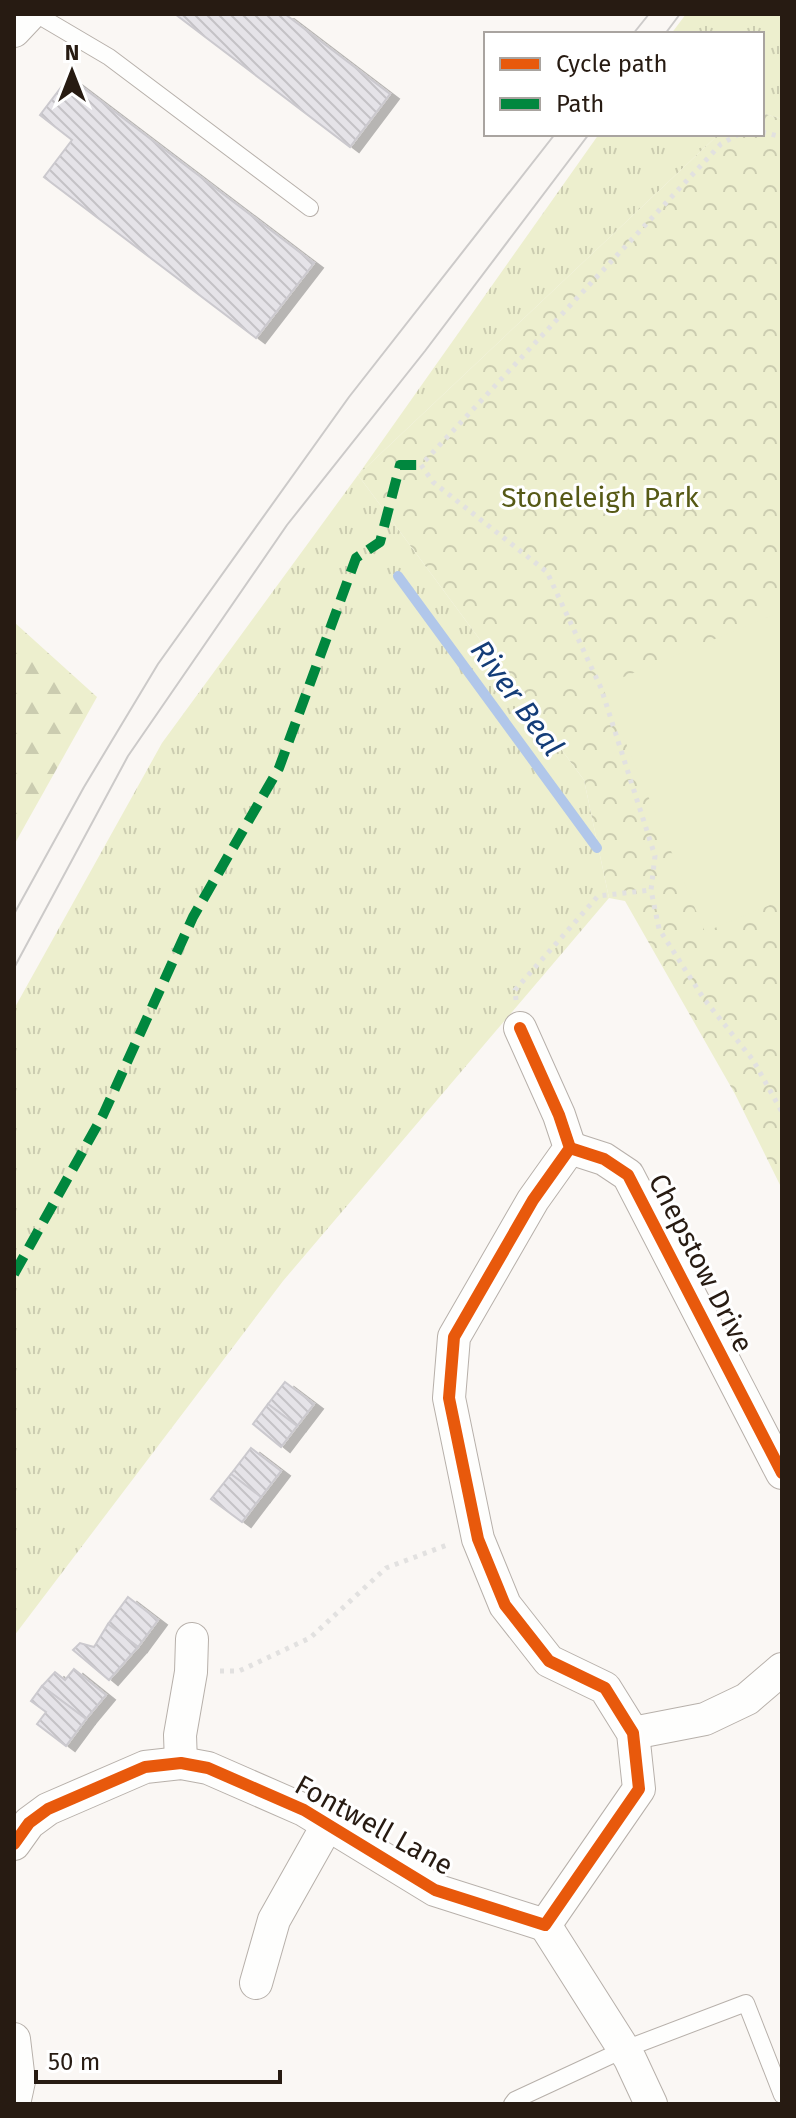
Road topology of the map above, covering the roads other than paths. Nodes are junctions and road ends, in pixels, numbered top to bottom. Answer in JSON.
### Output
{"nodes":[{"id":1,"x":33,"y":14,"type":"edge"},
{"id":2,"x":14,"y":31,"type":"edge"},
{"id":3,"x":310,"y":208,"type":"dead end"},
{"id":4,"x":520,"y":1028,"type":"road end"},
{"id":5,"x":570,"y":1148,"type":"junction"},
{"id":6,"x":782,"y":1473,"type":"edge"},
{"id":7,"x":192,"y":1639,"type":"dead end"},
{"id":8,"x":782,"y":1669,"type":"edge"},
{"id":9,"x":633,"y":1733,"type":"junction"},
{"id":10,"x":181,"y":1763,"type":"junction"},
{"id":11,"x":328,"y":1824,"type":"junction"},
{"id":12,"x":14,"y":1844,"type":"edge"},
{"id":13,"x":545,"y":1925,"type":"junction"},
{"id":14,"x":256,"y":1983,"type":"dead end"},
{"id":15,"x":14,"y":2039,"type":"edge"},
{"id":16,"x":625,"y":2049,"type":"junction"},
{"id":17,"x":782,"y":2095,"type":"edge"},
{"id":18,"x":14,"y":2104,"type":"edge"},
{"id":19,"x":512,"y":2104,"type":"edge"},
{"id":20,"x":651,"y":2104,"type":"edge"}],
"edges":[{"from":1,"to":2,"type":"street"},
{"from":1,"to":3,"type":"lane"},
{"from":4,"to":5,"type":"street"},
{"from":5,"to":6,"type":"street","name":"Chepstow Drive"},
{"from":5,"to":9,"type":"street"},
{"from":7,"to":10,"type":"street"},
{"from":8,"to":9,"type":"street"},
{"from":9,"to":13,"type":"street"},
{"from":10,"to":11,"type":"street","name":"Fontwell Lane"},
{"from":10,"to":12,"type":"street","name":"Fontwell Lane"},
{"from":11,"to":13,"type":"street","name":"Fontwell Lane"},
{"from":11,"to":14,"type":"street"},
{"from":13,"to":16,"type":"street"},
{"from":15,"to":18,"type":"street"},
{"from":16,"to":17,"type":"lane"},
{"from":16,"to":19,"type":"lane"},
{"from":16,"to":20,"type":"street"}]}
